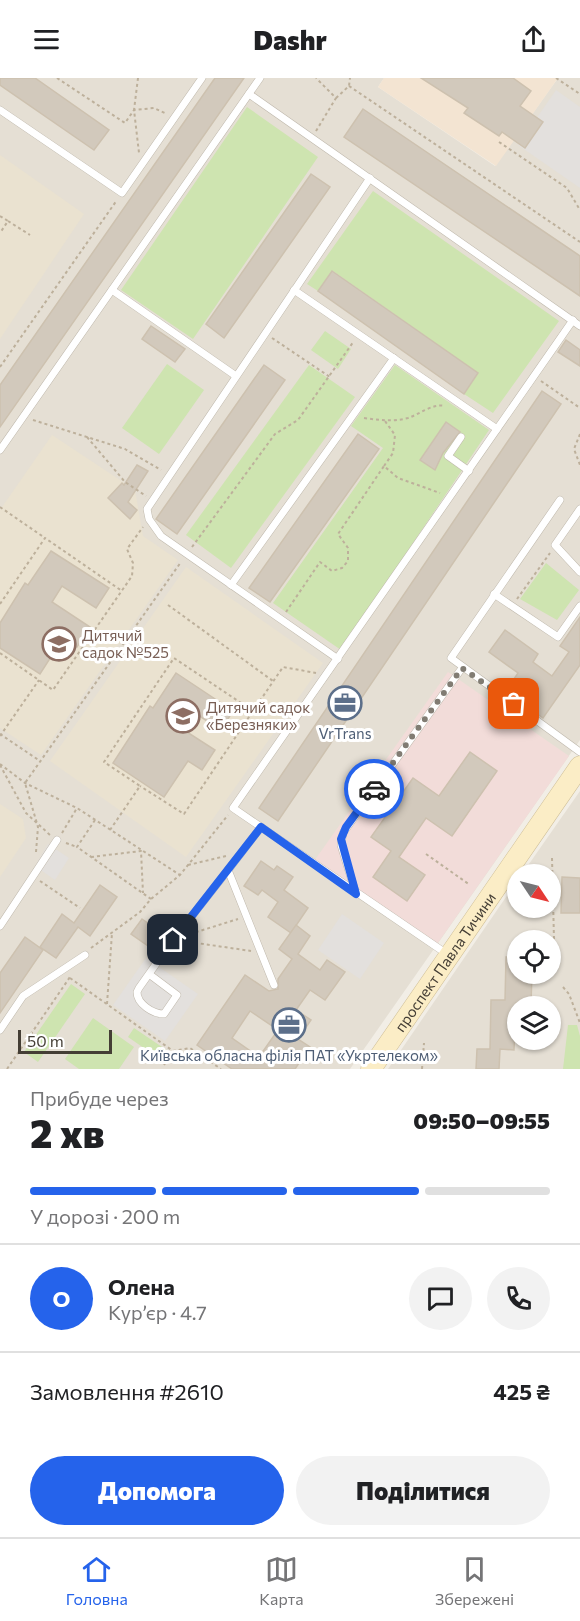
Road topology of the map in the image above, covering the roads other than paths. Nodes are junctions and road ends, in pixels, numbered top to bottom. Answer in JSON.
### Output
{"nodes":[{"id":1,"x":202,"y":78,"type":"edge"},
{"id":2,"x":260,"y":78,"type":"edge"},
{"id":3,"x":249,"y":94,"type":"junction"},
{"id":4,"x":0,"y":110,"type":"edge"},
{"id":5,"x":370,"y":178,"type":"junction"},
{"id":6,"x":112,"y":290,"type":"junction"},
{"id":7,"x":294,"y":290,"type":"junction"},
{"id":8,"x":573,"y":320,"type":"junction"},
{"id":9,"x":580,"y":326,"type":"edge"},
{"id":10,"x":394,"y":358,"type":"junction"},
{"id":11,"x":236,"y":376,"type":"junction"},
{"id":12,"x":497,"y":429,"type":"junction"},
{"id":13,"x":461,"y":437,"type":"dead end"},
{"id":14,"x":0,"y":450,"type":"edge"},
{"id":15,"x":469,"y":471,"type":"junction"},
{"id":16,"x":560,"y":500,"type":"dead end"},
{"id":17,"x":580,"y":509,"type":"edge"},
{"id":18,"x":580,"y":572,"type":"edge"},
{"id":19,"x":231,"y":585,"type":"junction"},
{"id":20,"x":494,"y":594,"type":"junction"},
{"id":21,"x":580,"y":606,"type":"edge"},
{"id":22,"x":338,"y":659,"type":"junction"},
{"id":23,"x":462,"y":668,"type":"junction"},
{"id":24,"x":580,"y":752,"type":"edge"},
{"id":25,"x":580,"y":766,"type":"edge"},
{"id":26,"x":261,"y":827,"type":"junction"},
{"id":27,"x":57,"y":840,"type":"road end"},
{"id":28,"x":228,"y":870,"type":"junction"},
{"id":29,"x":356,"y":894,"type":"junction"},
{"id":30,"x":3,"y":917,"type":"edge"},
{"id":31,"x":0,"y":926,"type":"edge"},
{"id":32,"x":85,"y":956,"type":"road end"},
{"id":33,"x":449,"y":956,"type":"junction"},
{"id":34,"x":149,"y":974,"type":"junction"},
{"id":35,"x":274,"y":985,"type":"dead end"},
{"id":36,"x":0,"y":1030,"type":"edge"},
{"id":37,"x":371,"y":1069,"type":"edge"}],
"edges":[{"from":1,"to":4,"type":"lane"},
{"from":2,"to":3,"type":"lane"},
{"from":3,"to":5,"type":"lane"},
{"from":3,"to":6,"type":"lane"},
{"from":5,"to":7,"type":"lane"},
{"from":5,"to":8,"type":"lane"},
{"from":6,"to":11,"type":"lane"},
{"from":6,"to":14,"type":"lane"},
{"from":7,"to":10,"type":"lane"},
{"from":7,"to":11,"type":"lane"},
{"from":8,"to":9,"type":"lane"},
{"from":8,"to":12,"type":"lane"},
{"from":10,"to":12,"type":"lane"},
{"from":10,"to":19,"type":"lane"},
{"from":11,"to":19,"type":"lane"},
{"from":12,"to":15,"type":"lane"},
{"from":13,"to":15,"type":"lane"},
{"from":15,"to":22,"type":"lane"},
{"from":16,"to":20,"type":"lane"},
{"from":17,"to":18,"type":"lane"},
{"from":19,"to":22,"type":"lane"},
{"from":20,"to":21,"type":"lane"},
{"from":20,"to":23,"type":"lane"},
{"from":22,"to":26,"type":"lane"},
{"from":23,"to":24,"type":"lane"},
{"from":23,"to":29,"type":"lane"},
{"from":25,"to":33,"type":"street","name":"проспект Павла Тичини"},
{"from":26,"to":28,"type":"lane"},
{"from":26,"to":29,"type":"lane"},
{"from":27,"to":30,"type":"lane"},
{"from":28,"to":34,"type":"lane"},
{"from":28,"to":35,"type":"lane"},
{"from":29,"to":33,"type":"lane"},
{"from":30,"to":31,"type":"lane"},
{"from":32,"to":36,"type":"lane"},
{"from":33,"to":37,"type":"street","name":"проспект Павла Тичини"},
{"from":34,"to":34,"type":"lane"}]}
